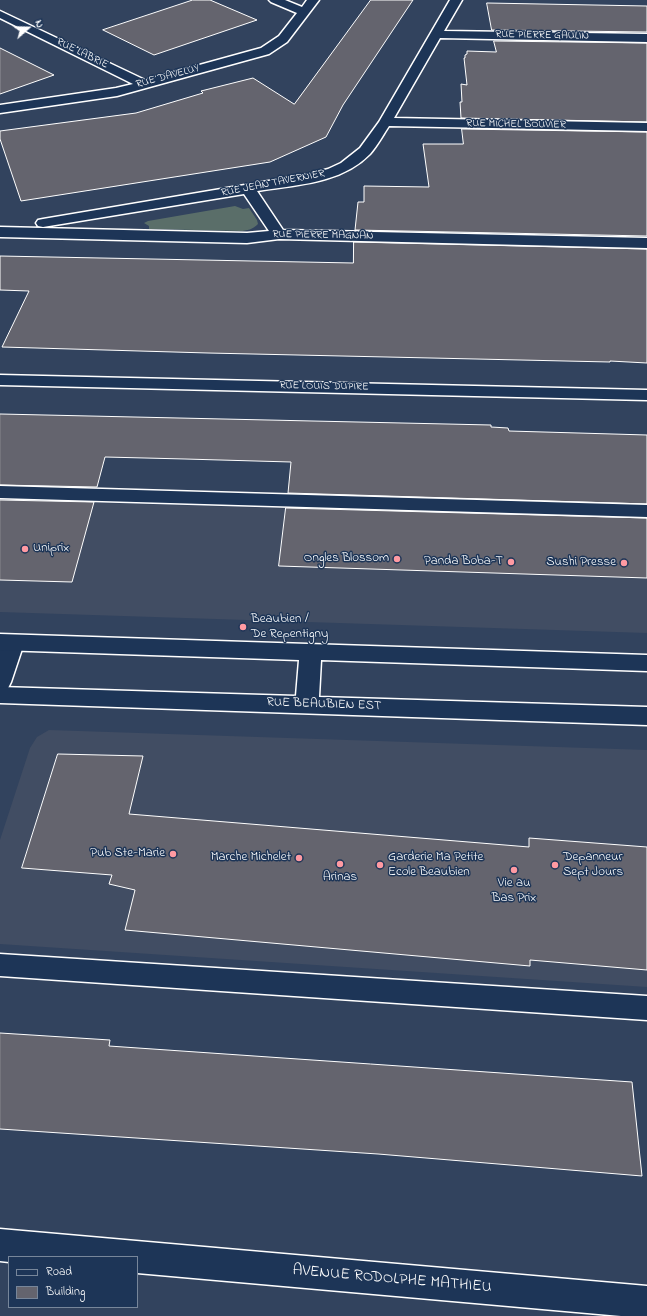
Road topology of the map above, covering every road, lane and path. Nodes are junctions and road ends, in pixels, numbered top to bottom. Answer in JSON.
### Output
{"nodes":[{"id":1,"x":275,"y":0,"type":"edge"},
{"id":2,"x":313,"y":0,"type":"edge"},
{"id":3,"x":456,"y":0,"type":"edge"},
{"id":4,"x":304,"y":12,"type":"junction"},
{"id":5,"x":0,"y":14,"type":"edge"},
{"id":6,"x":437,"y":34,"type":"junction"},
{"id":7,"x":647,"y":38,"type":"edge"},
{"id":8,"x":142,"y":84,"type":"junction"},
{"id":9,"x":0,"y":109,"type":"edge"},
{"id":10,"x":385,"y":122,"type":"junction"},
{"id":11,"x":647,"y":127,"type":"edge"},
{"id":12,"x":248,"y":189,"type":"junction"},
{"id":13,"x":0,"y":231,"type":"edge"},
{"id":14,"x":279,"y":234,"type":"junction"},
{"id":15,"x":647,"y":244,"type":"edge"},
{"id":16,"x":0,"y":380,"type":"edge"},
{"id":17,"x":647,"y":395,"type":"edge"},
{"id":18,"x":0,"y":492,"type":"edge"},
{"id":19,"x":647,"y":511,"type":"edge"},
{"id":20,"x":7,"y":643,"type":"edge"},
{"id":21,"x":310,"y":652,"type":"junction"},
{"id":22,"x":647,"y":662,"type":"edge"},
{"id":23,"x":0,"y":682,"type":"edge"},
{"id":24,"x":0,"y":695,"type":"edge"},
{"id":25,"x":307,"y":705,"type":"junction"},
{"id":26,"x":647,"y":716,"type":"edge"},
{"id":27,"x":0,"y":966,"type":"edge"},
{"id":28,"x":647,"y":1008,"type":"edge"},
{"id":29,"x":0,"y":1245,"type":"edge"},
{"id":30,"x":122,"y":1256,"type":"edge"},
{"id":31,"x":138,"y":1257,"type":"edge"},
{"id":32,"x":632,"y":1306,"type":"edge"}],
"edges":[{"from":1,"to":4,"type":"street"},
{"from":2,"to":4,"type":"street","name":"RUE DAVELUY"},
{"from":3,"to":6,"type":"street","name":"RUE JEAN TAVERNIER"},
{"from":4,"to":8,"type":"street","name":"RUE DAVELUY"},
{"from":5,"to":8,"type":"street","name":"RUE LABRIE"},
{"from":6,"to":7,"type":"street","name":"RUE PIERRE GAULIN"},
{"from":6,"to":10,"type":"street","name":"RUE JEAN TAVERNIER"},
{"from":8,"to":9,"type":"street","name":"RUE DAVELUY"},
{"from":10,"to":11,"type":"street","name":"RUE MICHEL BOUVIER"},
{"from":10,"to":12,"type":"street","name":"RUE JEAN TAVERNIER"},
{"from":12,"to":13,"type":"street","name":"RUE JEAN TAVERNIER"},
{"from":12,"to":14,"type":"street"},
{"from":13,"to":14,"type":"street","name":"RUE PIERRE MAGNAN"},
{"from":14,"to":15,"type":"street","name":"RUE PIERRE MAGNAN"},
{"from":16,"to":17,"type":"street","name":"RUE LOUIS DUPIRE"},
{"from":18,"to":19,"type":"lane"},
{"from":20,"to":21,"type":"street"},
{"from":20,"to":23,"type":"street"},
{"from":21,"to":22,"type":"street"},
{"from":21,"to":25,"type":"street"},
{"from":24,"to":25,"type":"street","name":"RUE BEAUBIEN EST"},
{"from":25,"to":26,"type":"street","name":"RUE BEAUBIEN EST"},
{"from":27,"to":28,"type":"lane"},
{"from":29,"to":30,"type":"street"},
{"from":31,"to":32,"type":"street","name":"AVENUE RODOLPHE MATHIEU"}]}
